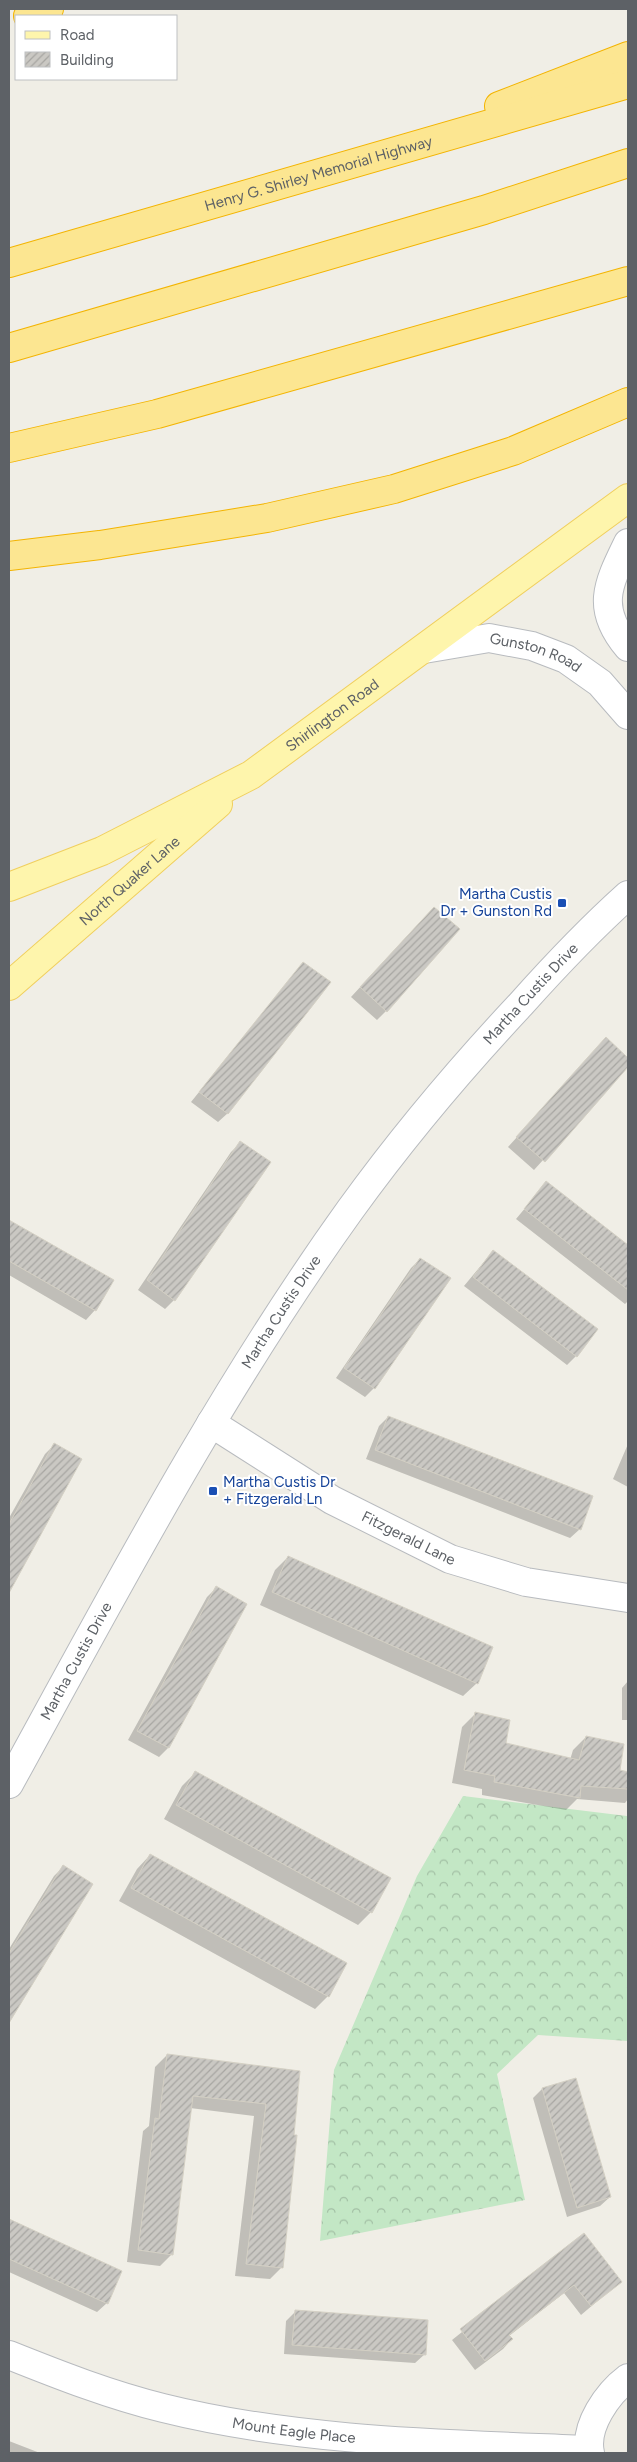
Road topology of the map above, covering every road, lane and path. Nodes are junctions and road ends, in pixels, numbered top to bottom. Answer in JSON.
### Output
{"nodes":[{"id":1,"x":49,"y":9,"type":"edge"},
{"id":2,"x":31,"y":15,"type":"edge"},
{"id":3,"x":628,"y":56,"type":"edge"},
{"id":4,"x":628,"y":84,"type":"edge"},
{"id":5,"x":628,"y":163,"type":"edge"},
{"id":6,"x":336,"y":170,"type":"junction"},
{"id":7,"x":9,"y":263,"type":"edge"},
{"id":8,"x":628,"y":280,"type":"edge"},
{"id":9,"x":9,"y":348,"type":"edge"},
{"id":10,"x":628,"y":402,"type":"edge"},
{"id":11,"x":9,"y":448,"type":"edge"},
{"id":12,"x":628,"y":498,"type":"edge"},
{"id":13,"x":628,"y":543,"type":"edge"},
{"id":14,"x":9,"y":556,"type":"edge"},
{"id":15,"x":628,"y":647,"type":"edge"},
{"id":16,"x":424,"y":649,"type":"junction"},
{"id":17,"x":628,"y":714,"type":"edge"},
{"id":18,"x":251,"y":776,"type":"junction"},
{"id":19,"x":9,"y":887,"type":"edge"},
{"id":20,"x":628,"y":895,"type":"edge"},
{"id":21,"x":9,"y":986,"type":"edge"},
{"id":22,"x":211,"y":1423,"type":"junction"},
{"id":23,"x":628,"y":1598,"type":"edge"},
{"id":24,"x":9,"y":1784,"type":"edge"},
{"id":25,"x":9,"y":2355,"type":"edge"},
{"id":26,"x":628,"y":2378,"type":"edge"},
{"id":27,"x":589,"y":2451,"type":"edge"}],
"edges":[{"from":1,"to":2,"type":"highway"},
{"from":3,"to":6,"type":"highway"},
{"from":4,"to":6,"type":"highway","name":"Henry G. Shirley Memorial Highway"},
{"from":5,"to":9,"type":"highway"},
{"from":6,"to":7,"type":"highway","name":"Henry G. Shirley Memorial Highway"},
{"from":8,"to":11,"type":"highway"},
{"from":10,"to":14,"type":"highway"},
{"from":12,"to":16,"type":"main road","name":"Shirlington Road"},
{"from":13,"to":15,"type":"street"},
{"from":16,"to":17,"type":"street","name":"Gunston Road"},
{"from":16,"to":18,"type":"main road","name":"Shirlington Road"},
{"from":18,"to":19,"type":"main road","name":"Shirlington Road"},
{"from":18,"to":21,"type":"main road","name":"North Quaker Lane"},
{"from":20,"to":22,"type":"street","name":"Martha Custis Drive"},
{"from":22,"to":23,"type":"street","name":"Fitzgerald Lane"},
{"from":22,"to":24,"type":"street","name":"Martha Custis Drive"},
{"from":25,"to":27,"type":"street","name":"Mount Eagle Place"},
{"from":26,"to":27,"type":"street","name":"Mount Eagle Place"}]}
